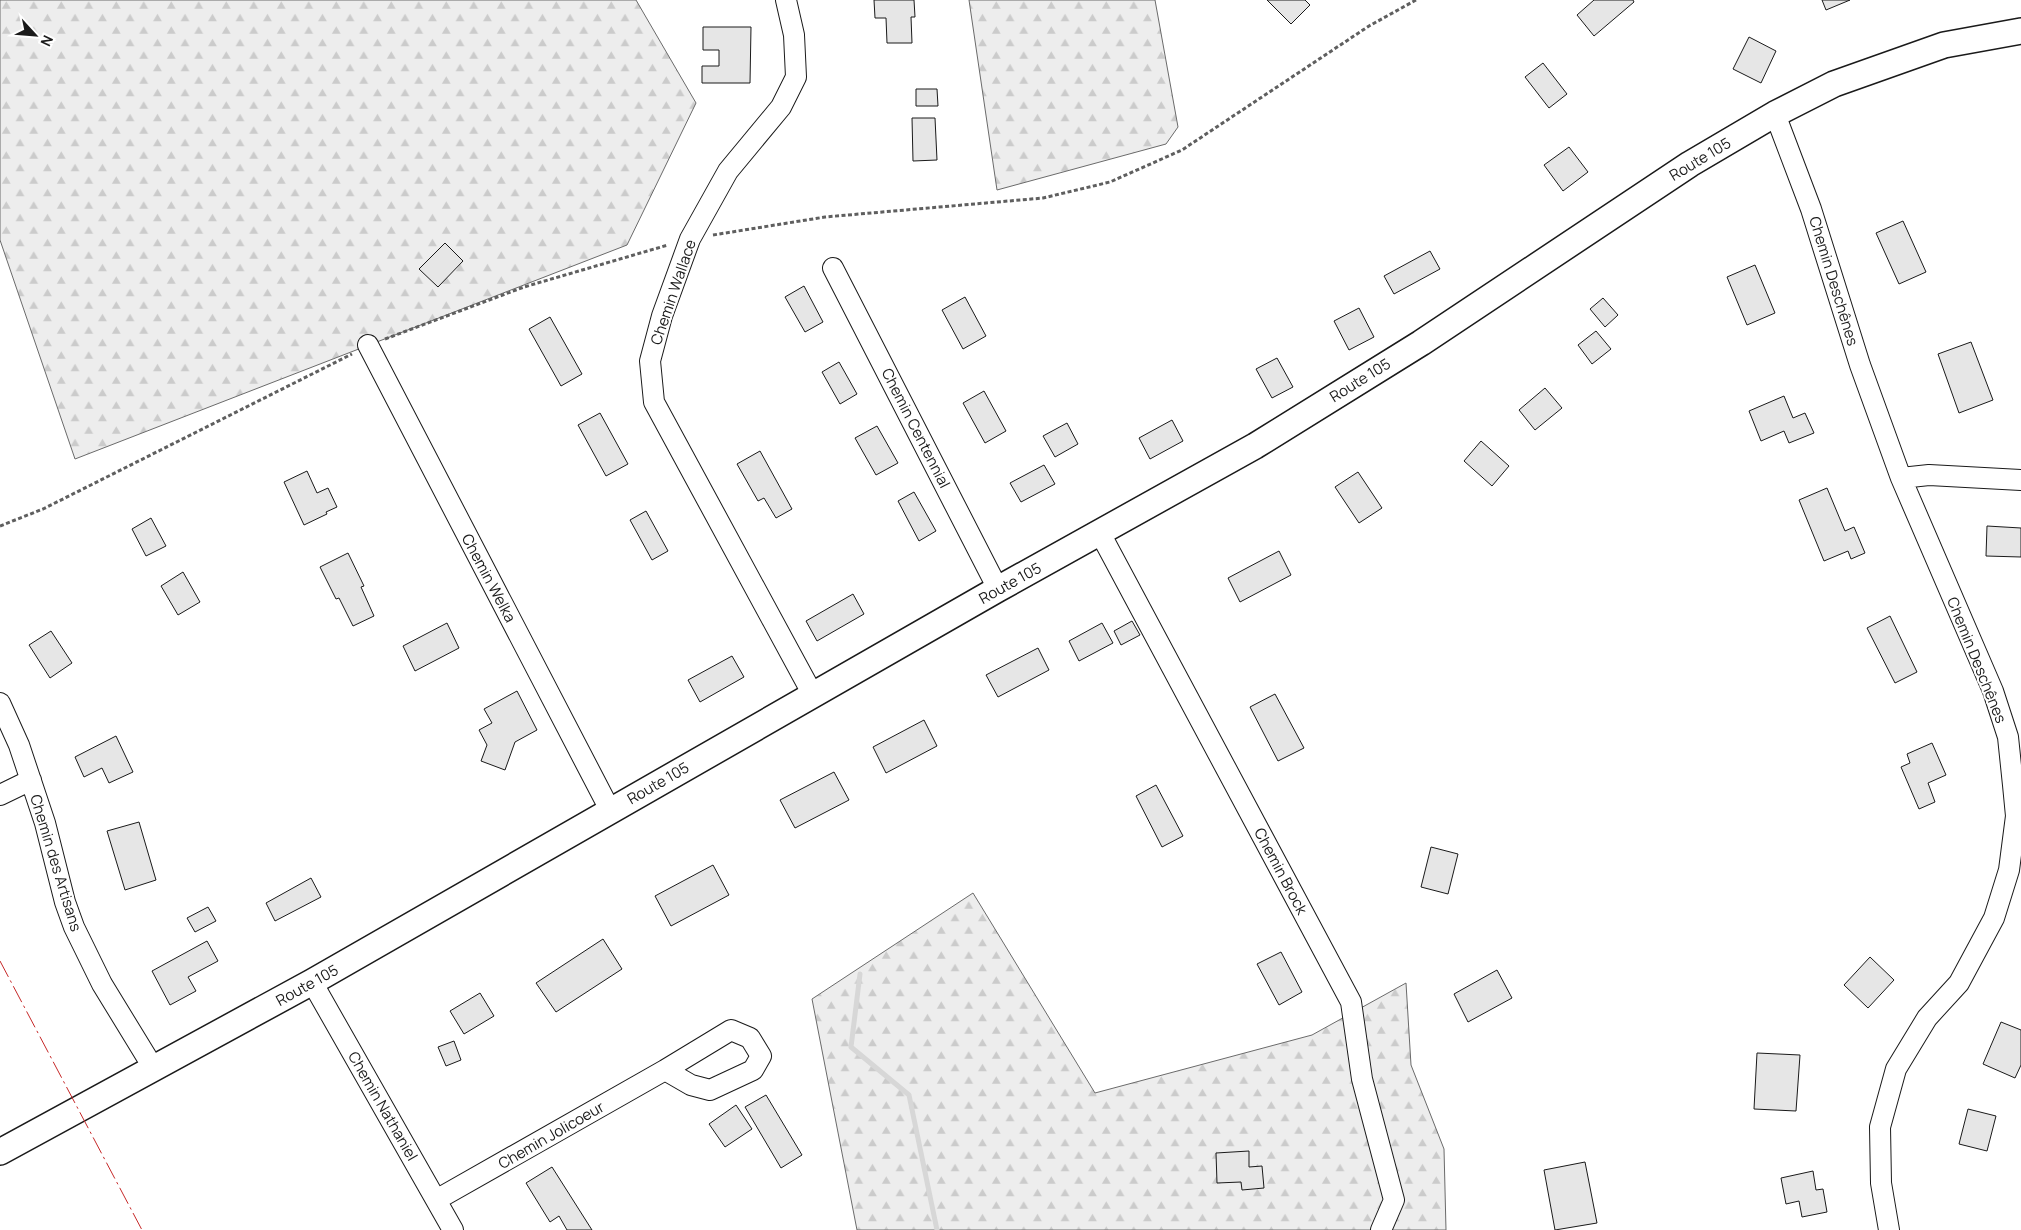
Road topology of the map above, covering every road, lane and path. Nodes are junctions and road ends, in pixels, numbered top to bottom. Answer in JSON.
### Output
{"nodes":[{"id":1,"x":786,"y":0,"type":"edge"},
{"id":2,"x":1416,"y":0,"type":"edge"},
{"id":3,"x":2021,"y":31,"type":"edge"},
{"id":4,"x":1775,"y":114,"type":"junction"},
{"id":5,"x":690,"y":239,"type":"junction"},
{"id":6,"x":833,"y":268,"type":"dead end"},
{"id":7,"x":368,"y":345,"type":"junction"},
{"id":8,"x":1900,"y":478,"type":"junction"},
{"id":9,"x":2021,"y":480,"type":"edge"},
{"id":10,"x":0,"y":526,"type":"edge"},
{"id":11,"x":1100,"y":533,"type":"junction"},
{"id":12,"x":998,"y":589,"type":"junction"},
{"id":13,"x":813,"y":695,"type":"junction"},
{"id":14,"x":0,"y":703,"type":"edge"},
{"id":15,"x":31,"y":780,"type":"junction"},
{"id":16,"x":0,"y":795,"type":"edge"},
{"id":17,"x":610,"y":810,"type":"junction"},
{"id":18,"x":312,"y":982,"type":"junction"},
{"id":19,"x":154,"y":1068,"type":"junction"},
{"id":20,"x":665,"y":1070,"type":"dead end"},
{"id":21,"x":0,"y":1152,"type":"edge"},
{"id":22,"x":436,"y":1200,"type":"junction"},
{"id":23,"x":453,"y":1230,"type":"edge"},
{"id":24,"x":1381,"y":1230,"type":"edge"},
{"id":25,"x":1888,"y":1230,"type":"edge"}],
"edges":[{"from":1,"to":5,"type":"street","name":"Chemin Wallace"},
{"from":2,"to":5,"type":"path"},
{"from":3,"to":4,"type":"main road","name":"Route 105"},
{"from":4,"to":8,"type":"street","name":"Chemin Deschênes"},
{"from":4,"to":11,"type":"main road","name":"Route 105"},
{"from":5,"to":7,"type":"path"},
{"from":5,"to":13,"type":"street","name":"Chemin Wallace"},
{"from":6,"to":12,"type":"street","name":"Chemin Centennial"},
{"from":7,"to":10,"type":"path"},
{"from":7,"to":17,"type":"street","name":"Chemin Welka"},
{"from":8,"to":9,"type":"street"},
{"from":8,"to":25,"type":"street","name":"Chemin Deschênes"},
{"from":11,"to":12,"type":"main road","name":"Route 105"},
{"from":11,"to":24,"type":"street","name":"Chemin Brock"},
{"from":12,"to":13,"type":"main road","name":"Route 105"},
{"from":13,"to":17,"type":"main road","name":"Route 105"},
{"from":14,"to":15,"type":"street","name":"Chemin des Artisans"},
{"from":15,"to":16,"type":"street"},
{"from":15,"to":19,"type":"street","name":"Chemin des Artisans"},
{"from":17,"to":18,"type":"main road","name":"Route 105"},
{"from":18,"to":19,"type":"main road","name":"Route 105"},
{"from":18,"to":22,"type":"street","name":"Chemin Nathaniel"},
{"from":19,"to":21,"type":"main road","name":"Route 105"},
{"from":20,"to":22,"type":"street","name":"Chemin Jolicoeur"},
{"from":22,"to":23,"type":"street","name":"Chemin Nathaniel"}]}
